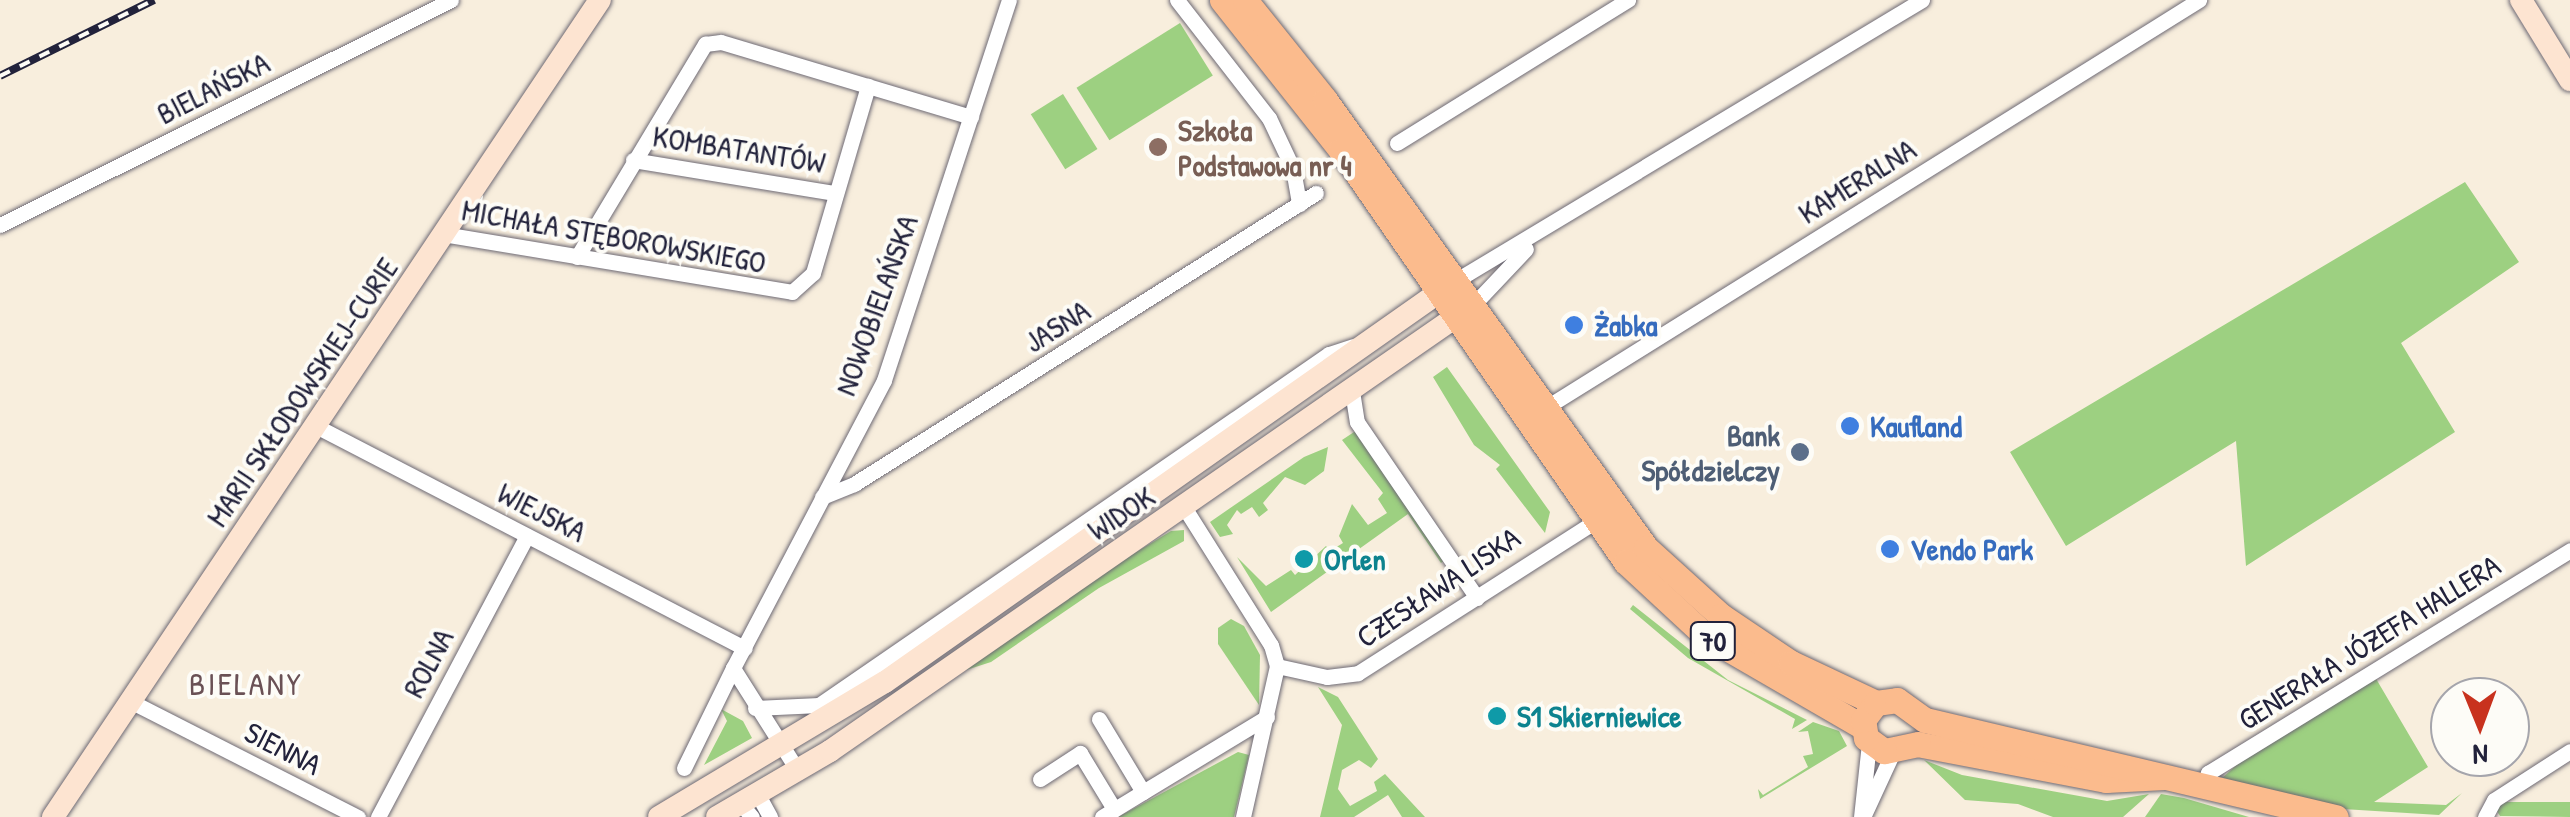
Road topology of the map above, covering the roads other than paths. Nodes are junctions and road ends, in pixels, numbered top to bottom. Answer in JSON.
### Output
{"nodes":[{"id":1,"x":451,"y":0,"type":"edge"},
{"id":2,"x":600,"y":0,"type":"edge"},
{"id":3,"x":1009,"y":0,"type":"edge"},
{"id":4,"x":1177,"y":0,"type":"edge"},
{"id":5,"x":1222,"y":0,"type":"edge"},
{"id":6,"x":1245,"y":0,"type":"edge"},
{"id":7,"x":1628,"y":0,"type":"edge"},
{"id":8,"x":1922,"y":0,"type":"edge"},
{"id":9,"x":2198,"y":0,"type":"edge"},
{"id":10,"x":2521,"y":0,"type":"edge"},
{"id":11,"x":2570,"y":80,"type":"edge"},
{"id":12,"x":868,"y":86,"type":"junction"},
{"id":13,"x":970,"y":117,"type":"junction"},
{"id":14,"x":1397,"y":143,"type":"dead end"},
{"id":15,"x":633,"y":160,"type":"junction"},
{"id":16,"x":1316,"y":193,"type":"dead end"},
{"id":17,"x":836,"y":194,"type":"junction"},
{"id":18,"x":1299,"y":204,"type":"junction"},
{"id":19,"x":0,"y":225,"type":"edge"},
{"id":20,"x":443,"y":234,"type":"junction"},
{"id":21,"x":1540,"y":236,"type":"junction"},
{"id":22,"x":577,"y":257,"type":"junction"},
{"id":23,"x":1447,"y":288,"type":"junction"},
{"id":24,"x":1464,"y":312,"type":"junction"},
{"id":25,"x":1372,"y":344,"type":"junction"},
{"id":26,"x":1352,"y":392,"type":"junction"},
{"id":27,"x":1545,"y":408,"type":"junction"},
{"id":28,"x":314,"y":425,"type":"junction"},
{"id":29,"x":822,"y":497,"type":"junction"},
{"id":30,"x":1184,"y":507,"type":"junction"},
{"id":31,"x":1592,"y":518,"type":"junction"},
{"id":32,"x":1623,"y":520,"type":"junction"},
{"id":33,"x":527,"y":536,"type":"junction"},
{"id":34,"x":2570,"y":550,"type":"edge"},
{"id":35,"x":1477,"y":598,"type":"junction"},
{"id":36,"x":744,"y":648,"type":"junction"},
{"id":37,"x":1277,"y":666,"type":"junction"},
{"id":38,"x":734,"y":668,"type":"junction"},
{"id":39,"x":130,"y":701,"type":"junction"},
{"id":40,"x":1876,"y":702,"type":"junction"},
{"id":41,"x":755,"y":708,"type":"junction"},
{"id":42,"x":1913,"y":714,"type":"junction"},
{"id":43,"x":1267,"y":717,"type":"junction"},
{"id":44,"x":1099,"y":719,"type":"dead end"},
{"id":45,"x":1883,"y":742,"type":"junction"},
{"id":46,"x":782,"y":746,"type":"junction"},
{"id":47,"x":2570,"y":751,"type":"edge"},
{"id":48,"x":684,"y":768,"type":"dead end"},
{"id":49,"x":798,"y":771,"type":"junction"},
{"id":50,"x":2164,"y":777,"type":"junction"},
{"id":51,"x":1040,"y":779,"type":"dead end"},
{"id":52,"x":2204,"y":785,"type":"junction"},
{"id":53,"x":1142,"y":792,"type":"junction"},
{"id":54,"x":750,"y":805,"type":"edge"},
{"id":55,"x":1108,"y":813,"type":"edge"},
{"id":56,"x":54,"y":817,"type":"edge"},
{"id":57,"x":358,"y":817,"type":"edge"},
{"id":58,"x":378,"y":817,"type":"edge"},
{"id":59,"x":659,"y":817,"type":"edge"},
{"id":60,"x":717,"y":817,"type":"edge"},
{"id":61,"x":770,"y":817,"type":"edge"},
{"id":62,"x":1242,"y":817,"type":"edge"},
{"id":63,"x":1862,"y":817,"type":"edge"},
{"id":64,"x":2336,"y":817,"type":"edge"},
{"id":65,"x":2485,"y":817,"type":"edge"}],
"edges":[{"from":1,"to":19,"type":"street","name":"BIELAŃSKA"},
{"from":2,"to":20,"type":"main road","name":"MARII SKŁODOWSKIEJ-CURIE"},
{"from":3,"to":13,"type":"street","name":"NOWOBIELAŃSKA"},
{"from":4,"to":18,"type":"street"},
{"from":5,"to":23,"type":"main road","number":"70"},
{"from":6,"to":23,"type":"main road","number":"70"},
{"from":7,"to":14,"type":"street"},
{"from":8,"to":21,"type":"street","name":"WIDOK"},
{"from":9,"to":27,"type":"street","name":"KAMERALNA"},
{"from":10,"to":11,"type":"main road"},
{"from":12,"to":13,"type":"street"},
{"from":12,"to":15,"type":"street"},
{"from":12,"to":17,"type":"street","name":"MICHAŁA STĘBOROWSKIEGO"},
{"from":13,"to":29,"type":"street","name":"NOWOBIELAŃSKA"},
{"from":15,"to":17,"type":"street","name":"KOMBATANTÓW"},
{"from":15,"to":22,"type":"street"},
{"from":16,"to":18,"type":"street","name":"JASNA"},
{"from":17,"to":22,"type":"street","name":"MICHAŁA STĘBOROWSKIEGO"},
{"from":18,"to":29,"type":"street","name":"JASNA"},
{"from":20,"to":22,"type":"street","name":"MICHAŁA STĘBOROWSKIEGO"},
{"from":20,"to":28,"type":"main road","name":"MARII SKŁODOWSKIEJ-CURIE"},
{"from":21,"to":23,"type":"street","name":"WIDOK"},
{"from":21,"to":24,"type":"street","name":"WIDOK"},
{"from":23,"to":24,"type":"main road","number":"70"},
{"from":23,"to":25,"type":"main road","name":"WIDOK"},
{"from":24,"to":26,"type":"main road","name":"WIDOK"},
{"from":24,"to":27,"type":"main road","number":"70"},
{"from":24,"to":31,"type":"main road","number":"70"},
{"from":25,"to":41,"type":"street","name":"WIDOK"},
{"from":25,"to":46,"type":"main road","name":"WIDOK"},
{"from":26,"to":30,"type":"main road","name":"WIDOK"},
{"from":26,"to":35,"type":"street"},
{"from":27,"to":32,"type":"main road","number":"70"},
{"from":28,"to":33,"type":"street","name":"WIEJSKA"},
{"from":28,"to":39,"type":"main road","name":"MARII SKŁODOWSKIEJ-CURIE"},
{"from":29,"to":36,"type":"street","name":"NOWOBIELAŃSKA"},
{"from":30,"to":37,"type":"street"},
{"from":30,"to":49,"type":"main road","name":"WIDOK"},
{"from":31,"to":32,"type":"street"},
{"from":31,"to":35,"type":"street","name":"CZESŁAWA LISKA"},
{"from":31,"to":45,"type":"main road","number":"70"},
{"from":32,"to":40,"type":"main road","number":"70"},
{"from":33,"to":36,"type":"street","name":"WIEJSKA"},
{"from":33,"to":58,"type":"street","name":"ROLNA"},
{"from":34,"to":52,"type":"street","name":"GENERAŁA JÓZEFA HALLERA"},
{"from":35,"to":37,"type":"street","name":"CZESŁAWA LISKA"},
{"from":36,"to":38,"type":"street","name":"NOWOBIELAŃSKA"},
{"from":37,"to":43,"type":"street"},
{"from":38,"to":41,"type":"street"},
{"from":38,"to":48,"type":"street","name":"NOWOBIELAŃSKA"},
{"from":39,"to":56,"type":"main road","name":"MARII SKŁODOWSKIEJ-CURIE"},
{"from":39,"to":57,"type":"street","name":"SIENNA"},
{"from":40,"to":42,"type":"main road"},
{"from":40,"to":45,"type":"main road"},
{"from":41,"to":46,"type":"street"},
{"from":42,"to":45,"type":"main road"},
{"from":42,"to":50,"type":"main road","number":"70"},
{"from":43,"to":53,"type":"street"},
{"from":43,"to":62,"type":"street"},
{"from":44,"to":53,"type":"street"},
{"from":45,"to":50,"type":"main road","number":"70"},
{"from":45,"to":63,"type":"street"},
{"from":45,"to":63,"type":"street"},
{"from":46,"to":49,"type":"street"},
{"from":46,"to":59,"type":"main road","name":"WIDOK"},
{"from":47,"to":65,"type":"street"},
{"from":49,"to":54,"type":"main road","name":"WIDOK"},
{"from":50,"to":52,"type":"main road","number":"70"},
{"from":51,"to":55,"type":"street"},
{"from":52,"to":64,"type":"main road","number":"70"},
{"from":53,"to":55,"type":"street"},
{"from":54,"to":60,"type":"main road","name":"WIDOK"},
{"from":54,"to":61,"type":"street"}]}
